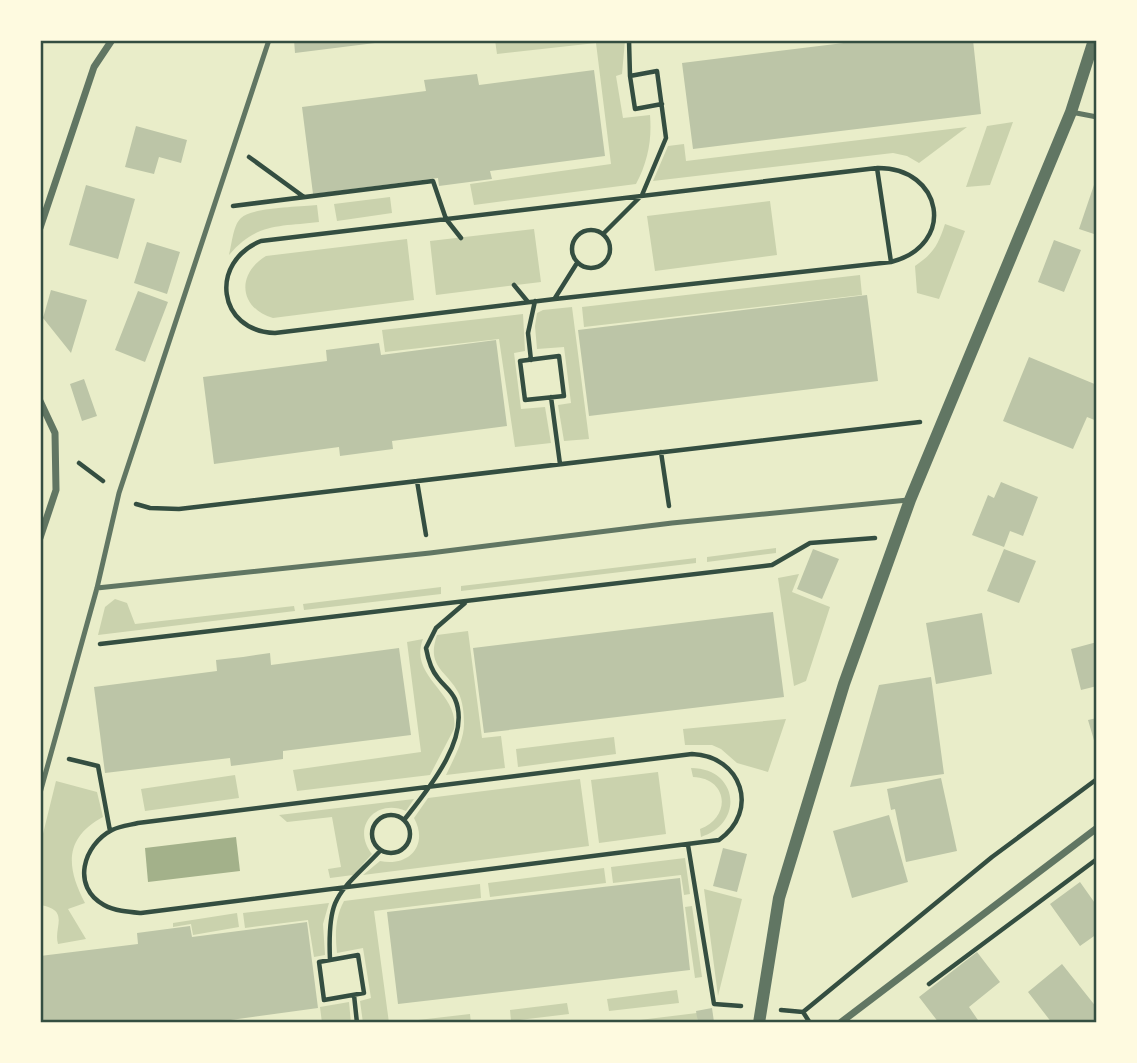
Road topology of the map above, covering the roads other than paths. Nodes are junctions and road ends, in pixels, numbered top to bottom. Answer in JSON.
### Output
{"nodes":[{"id":1,"x":113,"y":40,"type":"edge"},
{"id":2,"x":269,"y":40,"type":"edge"},
{"id":3,"x":1094,"y":40,"type":"edge"},
{"id":4,"x":1071,"y":112,"type":"junction"},
{"id":5,"x":1097,"y":117,"type":"edge"},
{"id":6,"x":40,"y":229,"type":"edge"},
{"id":7,"x":40,"y":401,"type":"edge"},
{"id":8,"x":909,"y":500,"type":"junction"},
{"id":9,"x":40,"y":538,"type":"edge"},
{"id":10,"x":97,"y":588,"type":"junction"},
{"id":11,"x":40,"y":793,"type":"edge"},
{"id":12,"x":1097,"y":828,"type":"edge"},
{"id":13,"x":756,"y":1021,"type":"edge"},
{"id":14,"x":840,"y":1023,"type":"edge"}],
"edges":[{"from":1,"to":6,"type":"street"},
{"from":2,"to":10,"type":"lane"},
{"from":3,"to":4,"type":"street"},
{"from":4,"to":5,"type":"lane"},
{"from":4,"to":8,"type":"street"},
{"from":7,"to":9,"type":"street"},
{"from":8,"to":10,"type":"lane"},
{"from":8,"to":13,"type":"street"},
{"from":10,"to":11,"type":"lane"},
{"from":12,"to":14,"type":"street"}]}
